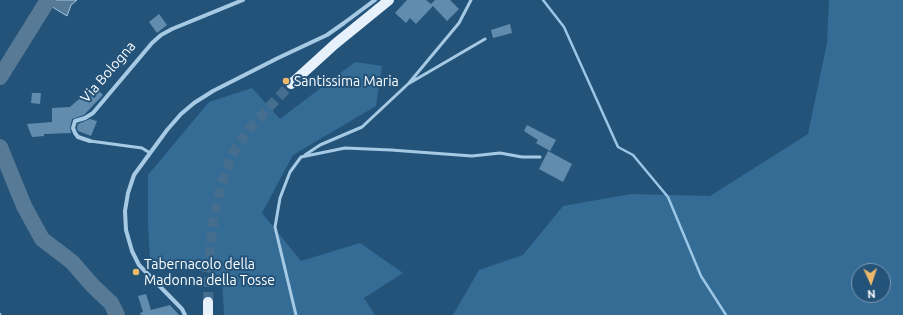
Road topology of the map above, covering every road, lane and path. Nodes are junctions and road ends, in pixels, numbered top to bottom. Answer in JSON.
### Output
{"nodes":[{"id":1,"x":243,"y":0,"type":"edge"},
{"id":2,"x":375,"y":0,"type":"edge"},
{"id":3,"x":389,"y":0,"type":"edge"},
{"id":4,"x":471,"y":0,"type":"edge"},
{"id":5,"x":485,"y":39,"type":"dead end"},
{"id":6,"x":291,"y":84,"type":"tunnel mouth"},
{"id":7,"x":408,"y":84,"type":"junction"},
{"id":8,"x":90,"y":141,"type":"joint"},
{"id":9,"x":150,"y":153,"type":"junction"},
{"id":10,"x":301,"y":157,"type":"junction"},
{"id":11,"x":540,"y":157,"type":"dead end"},
{"id":12,"x":208,"y":302,"type":"tunnel mouth"},
{"id":13,"x":185,"y":315,"type":"edge"},
{"id":14,"x":208,"y":315,"type":"edge"},
{"id":15,"x":296,"y":315,"type":"edge"}],
"edges":[{"from":1,"to":8,"type":"street","name":"Via Bologna"},
{"from":2,"to":9,"type":"street"},
{"from":3,"to":6,"type":"main road"},
{"from":4,"to":7,"type":"lane"},
{"from":5,"to":7,"type":"lane"},
{"from":7,"to":10,"type":"lane"},
{"from":8,"to":9,"type":"lane","name":"Via Bologna"},
{"from":9,"to":13,"type":"street"},
{"from":10,"to":11,"type":"lane"},
{"from":10,"to":15,"type":"lane"},
{"from":12,"to":14,"type":"main road"}]}
